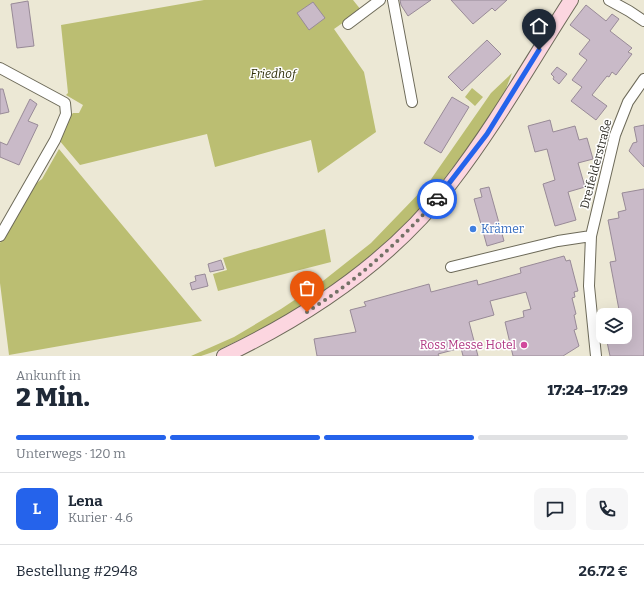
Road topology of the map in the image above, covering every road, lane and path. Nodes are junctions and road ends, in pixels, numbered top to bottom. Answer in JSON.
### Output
{"nodes":[{"id":1,"x":380,"y":0,"type":"edge"},
{"id":2,"x":393,"y":0,"type":"edge"},
{"id":3,"x":571,"y":0,"type":"edge"},
{"id":4,"x":609,"y":0,"type":"edge"},
{"id":5,"x":644,"y":21,"type":"edge"},
{"id":6,"x":348,"y":24,"type":"dead end"},
{"id":7,"x":0,"y":68,"type":"edge"},
{"id":8,"x":644,"y":80,"type":"edge"},
{"id":9,"x":412,"y":102,"type":"dead end"},
{"id":10,"x":0,"y":236,"type":"edge"},
{"id":11,"x":591,"y":236,"type":"junction"},
{"id":12,"x":451,"y":267,"type":"dead end"},
{"id":13,"x":224,"y":356,"type":"edge"},
{"id":14,"x":596,"y":356,"type":"edge"}],
"edges":[{"from":1,"to":6,"type":"street"},
{"from":2,"to":9,"type":"street"},
{"from":3,"to":13,"type":"main road"},
{"from":4,"to":5,"type":"street"},
{"from":7,"to":10,"type":"street"},
{"from":8,"to":11,"type":"street","name":"Dreifelderstraße"},
{"from":11,"to":12,"type":"street"},
{"from":11,"to":14,"type":"street","name":"Dreifelderstraße"}]}
